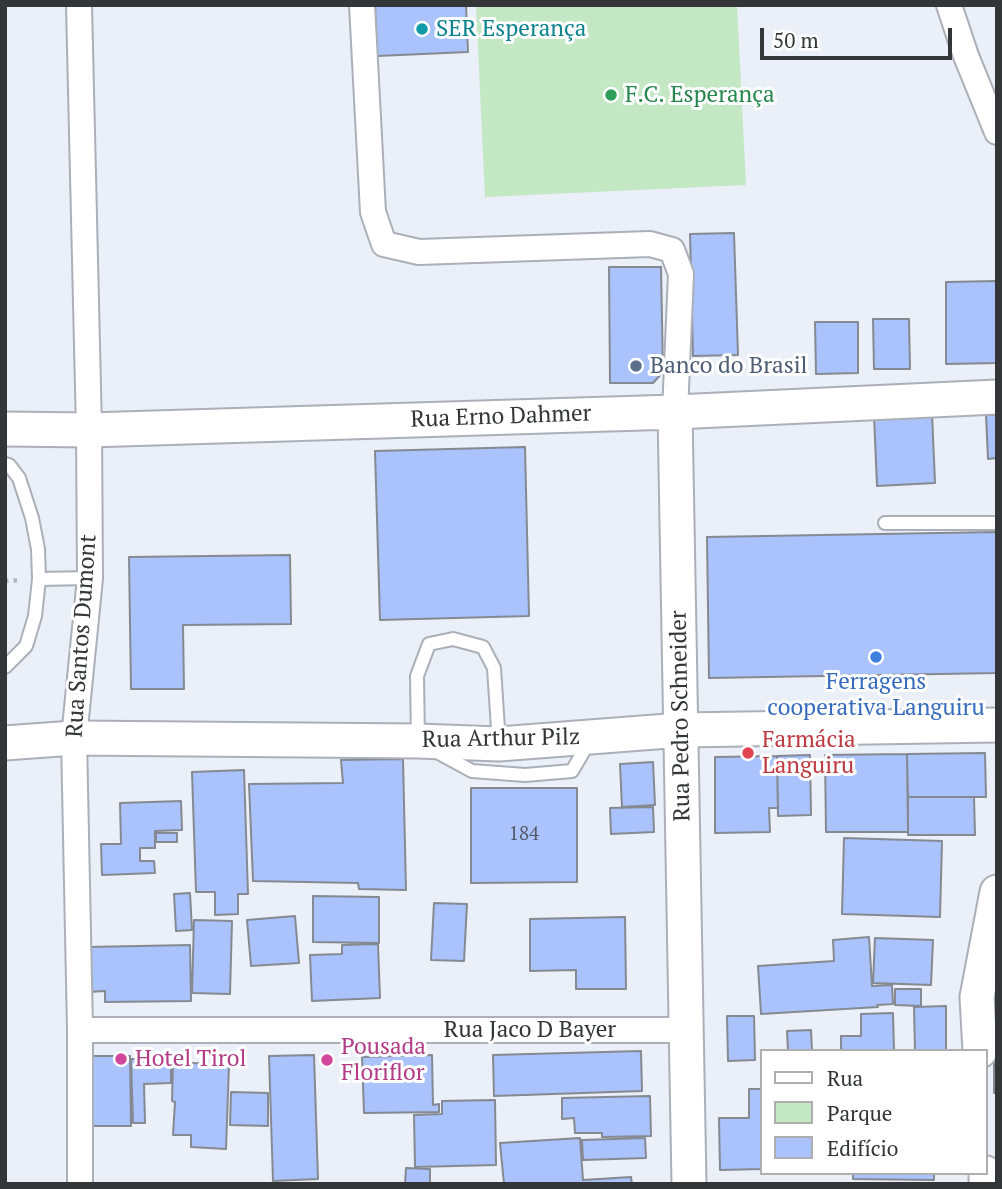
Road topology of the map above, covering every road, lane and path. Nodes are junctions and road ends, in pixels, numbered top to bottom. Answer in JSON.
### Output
{"nodes":[{"id":1,"x":79,"y":5,"type":"edge"},
{"id":2,"x":362,"y":5,"type":"edge"},
{"id":3,"x":949,"y":5,"type":"edge"},
{"id":4,"x":997,"y":132,"type":"edge"},
{"id":5,"x":997,"y":397,"type":"edge"},
{"id":6,"x":675,"y":412,"type":"junction"},
{"id":7,"x":5,"y":429,"type":"edge"},
{"id":8,"x":89,"y":430,"type":"junction"},
{"id":9,"x":5,"y":464,"type":"edge"},
{"id":10,"x":5,"y":478,"type":"edge"},
{"id":11,"x":19,"y":478,"type":"junction"},
{"id":12,"x":885,"y":523,"type":"dead end"},
{"id":13,"x":997,"y":523,"type":"edge"},
{"id":14,"x":90,"y":578,"type":"junction"},
{"id":15,"x":39,"y":579,"type":"junction"},
{"id":16,"x":5,"y":667,"type":"edge"},
{"id":17,"x":997,"y":725,"type":"edge"},
{"id":18,"x":681,"y":730,"type":"junction"},
{"id":19,"x":592,"y":737,"type":"junction"},
{"id":20,"x":74,"y":738,"type":"junction"},
{"id":21,"x":418,"y":741,"type":"junction"},
{"id":22,"x":5,"y":743,"type":"edge"},
{"id":23,"x":499,"y":744,"type":"junction"},
{"id":24,"x":997,"y":892,"type":"edge"},
{"id":25,"x":987,"y":998,"type":"edge"},
{"id":26,"x":80,"y":1030,"type":"junction"},
{"id":27,"x":687,"y":1030,"type":"junction"},
{"id":28,"x":980,"y":1049,"type":"edge"},
{"id":29,"x":80,"y":1184,"type":"edge"},
{"id":30,"x":689,"y":1184,"type":"edge"}],
"edges":[{"from":1,"to":8,"type":"street","name":"Rua Santos Dumont"},
{"from":2,"to":6,"type":"street","name":"Rua Pedro Schneider"},
{"from":3,"to":4,"type":"street"},
{"from":5,"to":6,"type":"main road","name":"Rua Erno Dahmer"},
{"from":6,"to":8,"type":"main road","name":"Rua Erno Dahmer"},
{"from":6,"to":18,"type":"main road","name":"Rua Pedro Schneider"},
{"from":7,"to":8,"type":"main road","name":"Rua Erno Dahmer"},
{"from":8,"to":14,"type":"street","name":"Rua Santos Dumont"},
{"from":9,"to":11,"type":"lane"},
{"from":10,"to":11,"type":"lane"},
{"from":11,"to":15,"type":"lane"},
{"from":12,"to":13,"type":"lane"},
{"from":14,"to":15,"type":"lane"},
{"from":14,"to":20,"type":"street","name":"Rua Santos Dumont"},
{"from":15,"to":16,"type":"lane"},
{"from":17,"to":18,"type":"main road","name":"Rua Arthur Pilz"},
{"from":18,"to":19,"type":"main road","name":"Rua Arthur Pilz"},
{"from":18,"to":27,"type":"main road","name":"Rua Pedro Schneider"},
{"from":19,"to":21,"type":"lane"},
{"from":19,"to":23,"type":"main road","name":"Rua Arthur Pilz"},
{"from":20,"to":21,"type":"main road","name":"Rua Arthur Pilz"},
{"from":20,"to":22,"type":"main road","name":"Rua Arthur Pilz"},
{"from":20,"to":26,"type":"street","name":"Rua Santos Dumont"},
{"from":21,"to":23,"type":"main road","name":"Rua Arthur Pilz"},
{"from":21,"to":23,"type":"lane"},
{"from":24,"to":25,"type":"main road"},
{"from":25,"to":28,"type":"main road"},
{"from":26,"to":27,"type":"street","name":"Rua Jaco D Bayer"},
{"from":26,"to":29,"type":"street","name":"Rua Santos Dumont"},
{"from":27,"to":30,"type":"main road","name":"Rua Pedro Schneider"}]}
